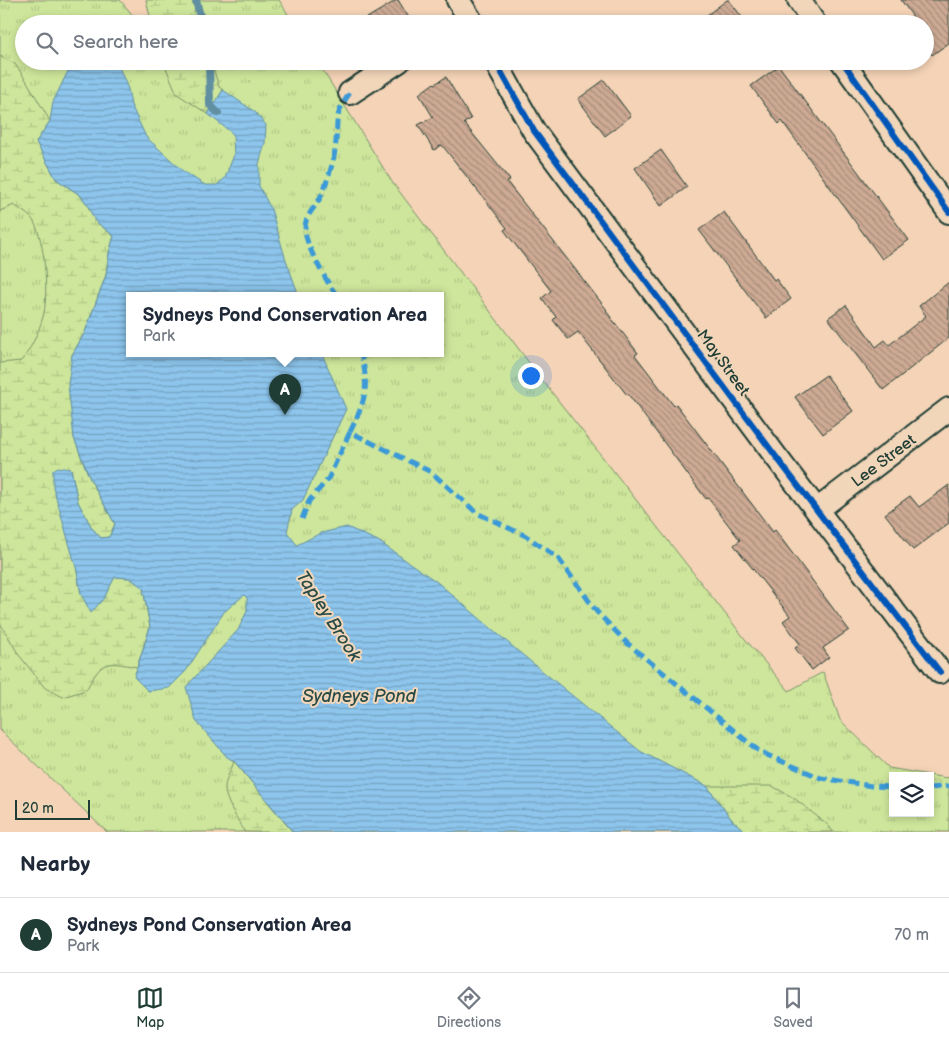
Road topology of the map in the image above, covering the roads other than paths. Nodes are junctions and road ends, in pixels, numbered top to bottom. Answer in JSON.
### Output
{"nodes":[{"id":1,"x":798,"y":0,"type":"edge"},
{"id":2,"x":809,"y":15,"type":"edge"},
{"id":3,"x":385,"y":70,"type":"edge"},
{"id":4,"x":501,"y":70,"type":"edge"},
{"id":5,"x":848,"y":70,"type":"edge"},
{"id":6,"x":350,"y":92,"type":"dead end"},
{"id":7,"x":949,"y":212,"type":"edge"},
{"id":8,"x":949,"y":409,"type":"edge"},
{"id":9,"x":817,"y":510,"type":"junction"},
{"id":10,"x":940,"y":672,"type":"dead end"}],
"edges":[{"from":1,"to":2,"type":"street"},
{"from":3,"to":6,"type":"street"},
{"from":4,"to":9,"type":"street","name":"May Street"},
{"from":5,"to":7,"type":"street"},
{"from":8,"to":9,"type":"street","name":"Lee Street"},
{"from":9,"to":10,"type":"street","name":"May Street"}]}
